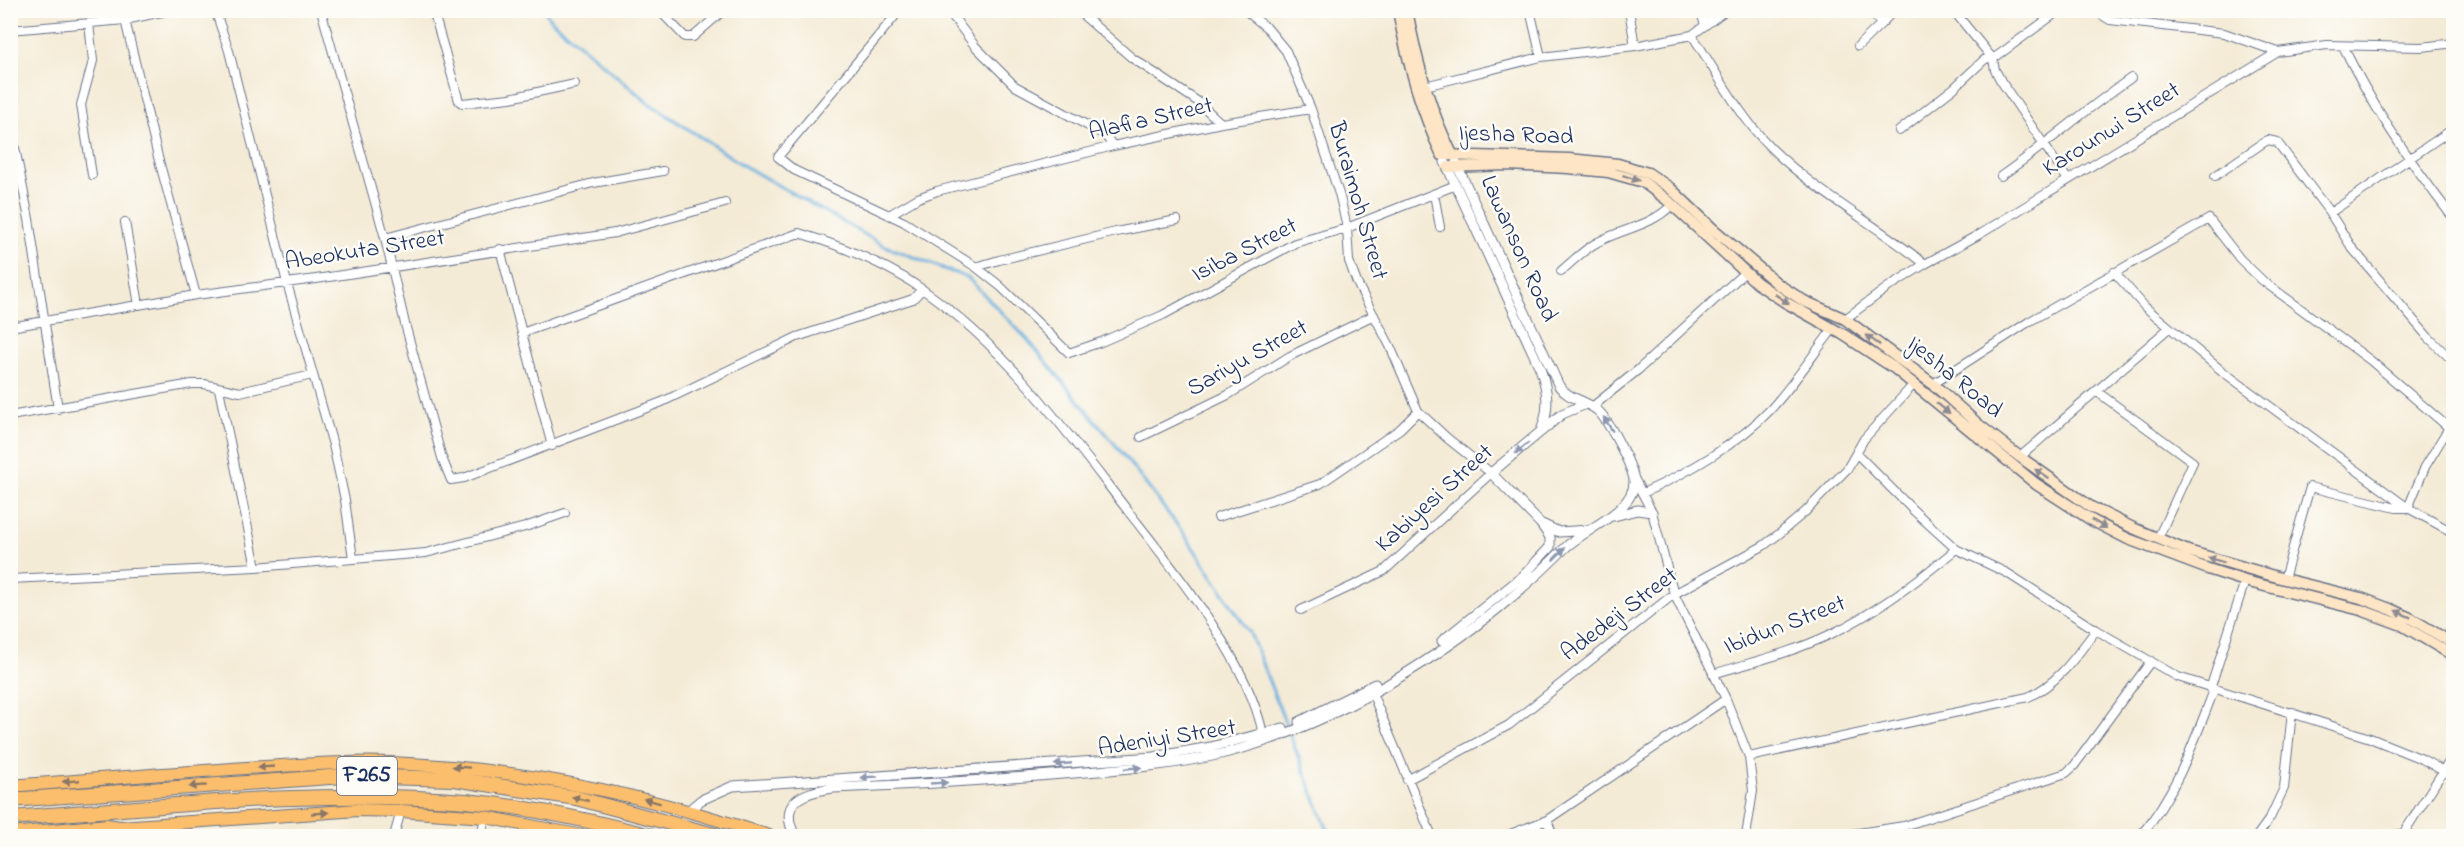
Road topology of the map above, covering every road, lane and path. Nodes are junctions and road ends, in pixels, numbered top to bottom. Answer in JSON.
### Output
{"nodes":[{"id":1,"x":171,"y":10,"type":"edge"},
{"id":2,"x":215,"y":10,"type":"edge"},
{"id":3,"x":321,"y":10,"type":"edge"},
{"id":4,"x":433,"y":10,"type":"edge"},
{"id":5,"x":659,"y":10,"type":"edge"},
{"id":6,"x":724,"y":10,"type":"edge"},
{"id":7,"x":900,"y":10,"type":"edge"},
{"id":8,"x":948,"y":10,"type":"edge"},
{"id":9,"x":1077,"y":10,"type":"edge"},
{"id":10,"x":1245,"y":10,"type":"edge"},
{"id":11,"x":1398,"y":10,"type":"edge"},
{"id":12,"x":1407,"y":10,"type":"edge"},
{"id":13,"x":1530,"y":10,"type":"edge"},
{"id":14,"x":1629,"y":10,"type":"edge"},
{"id":15,"x":1700,"y":10,"type":"edge"},
{"id":16,"x":1726,"y":10,"type":"edge"},
{"id":17,"x":1870,"y":10,"type":"edge"},
{"id":18,"x":1894,"y":10,"type":"edge"},
{"id":19,"x":1953,"y":10,"type":"edge"},
{"id":20,"x":2060,"y":10,"type":"edge"},
{"id":21,"x":2094,"y":10,"type":"edge"},
{"id":22,"x":125,"y":20,"type":"junction"},
{"id":23,"x":89,"y":22,"type":"junction"},
{"id":24,"x":1881,"y":24,"type":"junction"},
{"id":25,"x":1705,"y":25,"type":"junction"},
{"id":26,"x":10,"y":30,"type":"edge"},
{"id":27,"x":1692,"y":35,"type":"junction"},
{"id":28,"x":2454,"y":43,"type":"edge"},
{"id":29,"x":1635,"y":46,"type":"junction"},
{"id":30,"x":1858,"y":46,"type":"dead end"},
{"id":31,"x":2343,"y":46,"type":"junction"},
{"id":32,"x":2278,"y":52,"type":"junction"},
{"id":33,"x":1540,"y":57,"type":"junction"},
{"id":34,"x":1993,"y":59,"type":"junction"},
{"id":35,"x":2131,"y":78,"type":"dead end"},
{"id":36,"x":575,"y":84,"type":"dead end"},
{"id":37,"x":1425,"y":86,"type":"junction"},
{"id":38,"x":1311,"y":109,"type":"junction"},
{"id":39,"x":10,"y":122,"type":"edge"},
{"id":40,"x":1221,"y":123,"type":"junction"},
{"id":41,"x":2454,"y":128,"type":"edge"},
{"id":42,"x":1899,"y":131,"type":"dead end"},
{"id":43,"x":2046,"y":145,"type":"junction"},
{"id":44,"x":1113,"y":146,"type":"junction"},
{"id":45,"x":1447,"y":154,"type":"junction"},
{"id":46,"x":2408,"y":160,"type":"junction"},
{"id":47,"x":1568,"y":163,"type":"junction"},
{"id":48,"x":1452,"y":167,"type":"junction"},
{"id":49,"x":663,"y":171,"type":"dead end"},
{"id":50,"x":92,"y":175,"type":"dead end"},
{"id":51,"x":2001,"y":176,"type":"dead end"},
{"id":52,"x":2215,"y":176,"type":"dead end"},
{"id":53,"x":2068,"y":180,"type":"junction"},
{"id":54,"x":1456,"y":185,"type":"junction"},
{"id":55,"x":1434,"y":194,"type":"junction"},
{"id":56,"x":724,"y":203,"type":"dead end"},
{"id":57,"x":1672,"y":205,"type":"junction"},
{"id":58,"x":2330,"y":213,"type":"junction"},
{"id":59,"x":889,"y":215,"type":"junction"},
{"id":60,"x":2454,"y":219,"type":"edge"},
{"id":61,"x":1177,"y":220,"type":"dead end"},
{"id":62,"x":125,"y":222,"type":"dead end"},
{"id":63,"x":1440,"y":226,"type":"dead end"},
{"id":64,"x":1347,"y":228,"type":"junction"},
{"id":65,"x":385,"y":238,"type":"junction"},
{"id":66,"x":500,"y":249,"type":"junction"},
{"id":67,"x":1925,"y":264,"type":"junction"},
{"id":68,"x":391,"y":266,"type":"junction"},
{"id":69,"x":976,"y":267,"type":"junction"},
{"id":70,"x":1561,"y":271,"type":"dead end"},
{"id":71,"x":1745,"y":272,"type":"junction"},
{"id":72,"x":2114,"y":272,"type":"junction"},
{"id":73,"x":287,"y":283,"type":"junction"},
{"id":74,"x":922,"y":289,"type":"junction"},
{"id":75,"x":196,"y":295,"type":"junction"},
{"id":76,"x":139,"y":304,"type":"junction"},
{"id":77,"x":1374,"y":315,"type":"junction"},
{"id":78,"x":1845,"y":319,"type":"junction"},
{"id":79,"x":45,"y":321,"type":"junction"},
{"id":80,"x":10,"y":327,"type":"edge"},
{"id":81,"x":2169,"y":328,"type":"junction"},
{"id":82,"x":1833,"y":329,"type":"junction"},
{"id":83,"x":522,"y":333,"type":"junction"},
{"id":84,"x":2454,"y":362,"type":"edge"},
{"id":85,"x":312,"y":375,"type":"junction"},
{"id":86,"x":1914,"y":384,"type":"junction"},
{"id":87,"x":1933,"y":384,"type":"junction"},
{"id":88,"x":219,"y":389,"type":"junction"},
{"id":89,"x":2096,"y":391,"type":"junction"},
{"id":90,"x":1589,"y":405,"type":"junction"},
{"id":91,"x":58,"y":409,"type":"junction"},
{"id":92,"x":1418,"y":411,"type":"junction"},
{"id":93,"x":10,"y":416,"type":"edge"},
{"id":94,"x":2454,"y":419,"type":"edge"},
{"id":95,"x":2448,"y":427,"type":"junction"},
{"id":96,"x":1540,"y":433,"type":"junction"},
{"id":97,"x":1141,"y":437,"type":"dead end"},
{"id":98,"x":552,"y":446,"type":"junction"},
{"id":99,"x":1857,"y":454,"type":"junction"},
{"id":100,"x":2020,"y":458,"type":"junction"},
{"id":101,"x":1491,"y":473,"type":"junction"},
{"id":102,"x":1633,"y":476,"type":"junction"},
{"id":103,"x":1642,"y":494,"type":"junction"},
{"id":104,"x":2408,"y":508,"type":"junction"},
{"id":105,"x":1652,"y":512,"type":"junction"},
{"id":106,"x":566,"y":513,"type":"dead end"},
{"id":107,"x":1218,"y":517,"type":"dead end"},
{"id":108,"x":1603,"y":521,"type":"junction"},
{"id":109,"x":1540,"y":523,"type":"junction"},
{"id":110,"x":1589,"y":530,"type":"junction"},
{"id":111,"x":2454,"y":533,"type":"edge"},
{"id":112,"x":2130,"y":534,"type":"junction"},
{"id":113,"x":2158,"y":538,"type":"junction"},
{"id":114,"x":1956,"y":549,"type":"junction"},
{"id":115,"x":353,"y":560,"type":"junction"},
{"id":116,"x":256,"y":567,"type":"junction"},
{"id":117,"x":10,"y":579,"type":"edge"},
{"id":118,"x":2283,"y":579,"type":"junction"},
{"id":119,"x":2245,"y":581,"type":"junction"},
{"id":120,"x":1674,"y":594,"type":"junction"},
{"id":121,"x":1301,"y":610,"type":"dead end"},
{"id":122,"x":2096,"y":630,"type":"junction"},
{"id":123,"x":2454,"y":644,"type":"edge"},
{"id":124,"x":2454,"y":656,"type":"edge"},
{"id":125,"x":2151,"y":661,"type":"junction"},
{"id":126,"x":1713,"y":674,"type":"junction"},
{"id":127,"x":2212,"y":690,"type":"junction"},
{"id":128,"x":1372,"y":693,"type":"junction"},
{"id":129,"x":1726,"y":699,"type":"junction"},
{"id":130,"x":2292,"y":712,"type":"junction"},
{"id":131,"x":1321,"y":715,"type":"junction"},
{"id":132,"x":1266,"y":736,"type":"junction"},
{"id":133,"x":2454,"y":754,"type":"edge"},
{"id":134,"x":1749,"y":757,"type":"junction"},
{"id":135,"x":2444,"y":771,"type":"junction"},
{"id":136,"x":2454,"y":777,"type":"edge"},
{"id":137,"x":1407,"y":780,"type":"junction"},
{"id":138,"x":10,"y":786,"type":"edge"},
{"id":139,"x":10,"y":800,"type":"edge"},
{"id":140,"x":401,"y":810,"type":"junction"},
{"id":141,"x":688,"y":811,"type":"junction"},
{"id":142,"x":485,"y":817,"type":"junction"},
{"id":143,"x":10,"y":818,"type":"edge"},
{"id":144,"x":1547,"y":820,"type":"junction"},
{"id":145,"x":115,"y":831,"type":"edge"},
{"id":146,"x":10,"y":834,"type":"edge"},
{"id":147,"x":2404,"y":835,"type":"edge"},
{"id":148,"x":575,"y":836,"type":"edge"},
{"id":149,"x":394,"y":837,"type":"edge"},
{"id":150,"x":482,"y":837,"type":"edge"},
{"id":151,"x":650,"y":837,"type":"edge"},
{"id":152,"x":718,"y":837,"type":"edge"},
{"id":153,"x":769,"y":837,"type":"edge"},
{"id":154,"x":795,"y":837,"type":"edge"},
{"id":155,"x":1431,"y":837,"type":"edge"},
{"id":156,"x":1505,"y":837,"type":"edge"},
{"id":157,"x":1553,"y":837,"type":"edge"},
{"id":158,"x":1746,"y":837,"type":"edge"},
{"id":159,"x":1839,"y":837,"type":"edge"},
{"id":160,"x":2140,"y":837,"type":"edge"},
{"id":161,"x":2257,"y":837,"type":"edge"},
{"id":162,"x":2383,"y":837,"type":"edge"}],
"edges":[{"from":1,"to":22,"type":"street"},
{"from":2,"to":73,"type":"street"},
{"from":3,"to":65,"type":"street"},
{"from":4,"to":36,"type":"street"},
{"from":5,"to":6,"type":"street"},
{"from":7,"to":59,"type":"street"},
{"from":8,"to":44,"type":"street"},
{"from":9,"to":40,"type":"street"},
{"from":10,"to":38,"type":"street"},
{"from":11,"to":45,"type":"main road","name":"Lawanson Road"},
{"from":12,"to":37,"type":"main road","name":"Lawanson Road"},
{"from":13,"to":33,"type":"street"},
{"from":14,"to":29,"type":"street"},
{"from":15,"to":25,"type":"street"},
{"from":16,"to":25,"type":"street"},
{"from":17,"to":24,"type":"street"},
{"from":18,"to":24,"type":"street"},
{"from":19,"to":34,"type":"street"},
{"from":20,"to":34,"type":"street"},
{"from":21,"to":32,"type":"street"},
{"from":22,"to":23,"type":"street"},
{"from":22,"to":75,"type":"street"},
{"from":23,"to":26,"type":"street"},
{"from":23,"to":50,"type":"street"},
{"from":24,"to":30,"type":"street"},
{"from":25,"to":27,"type":"street"},
{"from":27,"to":29,"type":"street"},
{"from":27,"to":67,"type":"street"},
{"from":28,"to":31,"type":"street","name":"Karounwi Street"},
{"from":29,"to":33,"type":"street"},
{"from":31,"to":32,"type":"street","name":"Karounwi Street"},
{"from":31,"to":46,"type":"street"},
{"from":32,"to":53,"type":"street","name":"Karounwi Street"},
{"from":33,"to":37,"type":"street"},
{"from":34,"to":42,"type":"street"},
{"from":34,"to":43,"type":"street"},
{"from":35,"to":43,"type":"street"},
{"from":37,"to":45,"type":"main road","name":"Lawanson Road"},
{"from":38,"to":40,"type":"street","name":"Alafia Street"},
{"from":38,"to":64,"type":"street","name":"Buraimoh Street"},
{"from":39,"to":79,"type":"street"},
{"from":40,"to":44,"type":"street","name":"Alafia Street"},
{"from":41,"to":46,"type":"street"},
{"from":43,"to":51,"type":"street"},
{"from":43,"to":53,"type":"street"},
{"from":44,"to":59,"type":"street","name":"Alafia Street"},
{"from":45,"to":47,"type":"main road","name":"Ijesha Road"},
{"from":45,"to":48,"type":"street","name":"Lawanson Road"},
{"from":46,"to":58,"type":"street"},
{"from":46,"to":60,"type":"street"},
{"from":47,"to":48,"type":"main road","name":"Ijesha Road"},
{"from":47,"to":57,"type":"main road","name":"Ijesha Road","one_way":true},
{"from":47,"to":78,"type":"main road","name":"Ijesha Road"},
{"from":48,"to":54,"type":"street"},
{"from":48,"to":90,"type":"street","name":"Lawanson Road"},
{"from":49,"to":65,"type":"street"},
{"from":52,"to":58,"type":"street"},
{"from":53,"to":67,"type":"street","name":"Karounwi Street"},
{"from":54,"to":55,"type":"street","name":"Isiba Street"},
{"from":54,"to":96,"type":"street"},
{"from":55,"to":63,"type":"street"},
{"from":55,"to":64,"type":"street","name":"Isiba Street"},
{"from":56,"to":66,"type":"street","name":"Abeokuta Street"},
{"from":57,"to":70,"type":"street"},
{"from":57,"to":71,"type":"main road","name":"Ijesha Road"},
{"from":58,"to":84,"type":"street"},
{"from":59,"to":69,"type":"street"},
{"from":61,"to":69,"type":"street"},
{"from":62,"to":76,"type":"street"},
{"from":64,"to":69,"type":"street","name":"Isiba Street"},
{"from":64,"to":77,"type":"street","name":"Buraimoh Street"},
{"from":65,"to":68,"type":"street"},
{"from":66,"to":68,"type":"street","name":"Abeokuta Street"},
{"from":66,"to":83,"type":"street"},
{"from":67,"to":78,"type":"street","name":"Karounwi Street"},
{"from":68,"to":73,"type":"street","name":"Abeokuta Street"},
{"from":68,"to":98,"type":"street"},
{"from":71,"to":82,"type":"main road","name":"Ijesha Road","one_way":true},
{"from":71,"to":90,"type":"street"},
{"from":72,"to":81,"type":"street"},
{"from":72,"to":87,"type":"street"},
{"from":72,"to":95,"type":"street"},
{"from":73,"to":75,"type":"street","name":"Abeokuta Street"},
{"from":73,"to":85,"type":"street"},
{"from":74,"to":83,"type":"street"},
{"from":74,"to":98,"type":"street"},
{"from":74,"to":132,"type":"street"},
{"from":75,"to":76,"type":"street","name":"Abeokuta Street"},
{"from":76,"to":79,"type":"street","name":"Abeokuta Street"},
{"from":77,"to":92,"type":"street","name":"Buraimoh Street"},
{"from":77,"to":97,"type":"street","name":"Sariyu Street"},
{"from":87,"to":78,"type":"main road","name":"Ijesha Road","one_way":true},
{"from":79,"to":80,"type":"street","name":"Abeokuta Street"},
{"from":79,"to":91,"type":"street"},
{"from":81,"to":89,"type":"street"},
{"from":81,"to":104,"type":"street"},
{"from":82,"to":86,"type":"main road","name":"Ijesha Road"},
{"from":82,"to":103,"type":"street"},
{"from":83,"to":98,"type":"street"},
{"from":85,"to":88,"type":"street"},
{"from":85,"to":115,"type":"street"},
{"from":86,"to":99,"type":"street","name":"Adedeji Street"},
{"from":86,"to":112,"type":"main road","name":"Ijesha Road","one_way":true},
{"from":87,"to":100,"type":"main road","name":"Ijesha Road"},
{"from":88,"to":91,"type":"street"},
{"from":88,"to":116,"type":"street"},
{"from":89,"to":100,"type":"street"},
{"from":89,"to":113,"type":"street"},
{"from":90,"to":96,"type":"street","name":"Kabiyesi Street"},
{"from":102,"to":90,"type":"street","name":"Lawanson Road","one_way":true},
{"from":91,"to":93,"type":"street"},
{"from":92,"to":101,"type":"street","name":"Buraimoh Street"},
{"from":92,"to":107,"type":"street"},
{"from":94,"to":95,"type":"street"},
{"from":95,"to":104,"type":"street"},
{"from":96,"to":101,"type":"street","name":"Kabiyesi Street","one_way":true},
{"from":99,"to":114,"type":"street"},
{"from":99,"to":120,"type":"street","name":"Adedeji Street"},
{"from":112,"to":100,"type":"main road","name":"Ijesha Road","one_way":true},
{"from":101,"to":109,"type":"street"},
{"from":101,"to":121,"type":"street","name":"Kabiyesi Street"},
{"from":102,"to":103,"type":"street"},
{"from":102,"to":108,"type":"street","name":"Adeniyi Street"},
{"from":103,"to":105,"type":"street"},
{"from":104,"to":111,"type":"street"},
{"from":104,"to":118,"type":"street"},
{"from":105,"to":108,"type":"street"},
{"from":105,"to":120,"type":"street"},
{"from":106,"to":115,"type":"street"},
{"from":108,"to":110,"type":"street","name":"Adeniyi Street"},
{"from":109,"to":110,"type":"street"},
{"from":109,"to":131,"type":"street","name":"Adeniyi Street"},
{"from":128,"to":110,"type":"street","name":"Adeniyi Street","one_way":true},
{"from":112,"to":113,"type":"main road","name":"Ijesha Road"},
{"from":112,"to":119,"type":"main road","name":"Ijesha Road"},
{"from":118,"to":113,"type":"main road","name":"Ijesha Road","one_way":true},
{"from":114,"to":122,"type":"street"},
{"from":114,"to":126,"type":"street","name":"Ibidun Street"},
{"from":115,"to":116,"type":"street"},
{"from":116,"to":117,"type":"street"},
{"from":123,"to":118,"type":"main road","name":"Ijesha Road","one_way":true},
{"from":119,"to":124,"type":"main road","name":"Ijesha Road"},
{"from":119,"to":127,"type":"street"},
{"from":120,"to":126,"type":"street"},
{"from":120,"to":137,"type":"street","name":"Adedeji Street"},
{"from":122,"to":125,"type":"street"},
{"from":122,"to":134,"type":"street"},
{"from":125,"to":127,"type":"street"},
{"from":125,"to":159,"type":"street"},
{"from":126,"to":129,"type":"street"},
{"from":127,"to":130,"type":"street"},
{"from":127,"to":160,"type":"street"},
{"from":128,"to":131,"type":"street","name":"Adeniyi Street"},
{"from":128,"to":137,"type":"street"},
{"from":129,"to":134,"type":"street"},
{"from":129,"to":144,"type":"street"},
{"from":130,"to":135,"type":"street"},
{"from":130,"to":161,"type":"street"},
{"from":131,"to":132,"type":"street","name":"Adeniyi Street"},
{"from":132,"to":141,"type":"street","name":"Adeniyi Street","one_way":true},
{"from":154,"to":132,"type":"street","name":"Adeniyi Street","one_way":true},
{"from":133,"to":135,"type":"street"},
{"from":134,"to":158,"type":"street"},
{"from":135,"to":136,"type":"street"},
{"from":135,"to":147,"type":"street"},
{"from":137,"to":155,"type":"street"},
{"from":141,"to":138,"type":"main road","one_way":true},
{"from":152,"to":139,"type":"highway","number":"F265","one_way":true},
{"from":140,"to":142,"type":"main road"},
{"from":145,"to":140,"type":"main road","one_way":true},
{"from":140,"to":149,"type":"street"},
{"from":141,"to":153,"type":"main road"},
{"from":142,"to":148,"type":"main road"},
{"from":142,"to":150,"type":"street"},
{"from":143,"to":151,"type":"highway","number":"F265"},
{"from":144,"to":156,"type":"street"},
{"from":144,"to":157,"type":"street"},
{"from":145,"to":146,"type":"main road"},
{"from":147,"to":162,"type":"street"}]}
